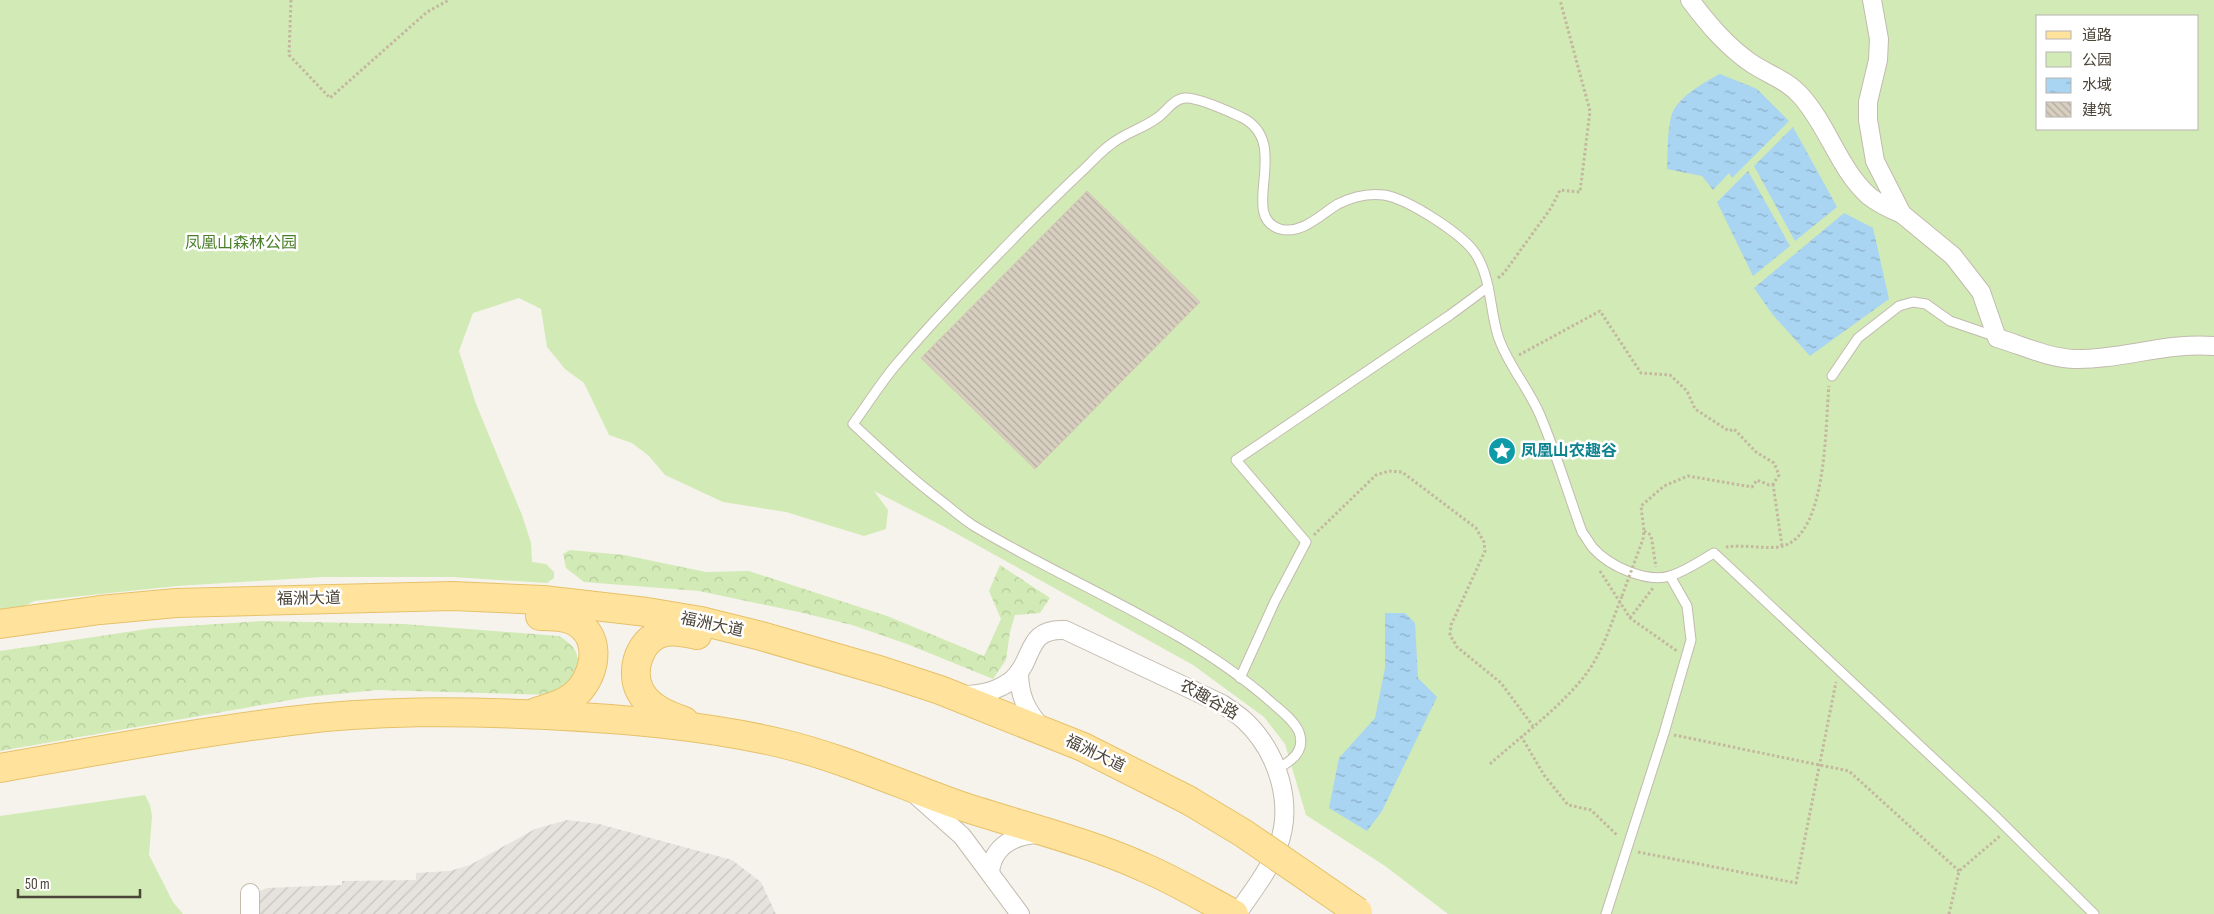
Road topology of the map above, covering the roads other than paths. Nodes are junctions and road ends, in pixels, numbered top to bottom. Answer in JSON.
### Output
{"nodes":[{"id":1,"x":1690,"y":0,"type":"edge"},
{"id":2,"x":1872,"y":0,"type":"edge"},
{"id":3,"x":1902,"y":214,"type":"junction"},
{"id":4,"x":1488,"y":287,"type":"junction"},
{"id":5,"x":1997,"y":338,"type":"junction"},
{"id":6,"x":2214,"y":346,"type":"edge"},
{"id":7,"x":1832,"y":376,"type":"road end"},
{"id":8,"x":1670,"y":576,"type":"junction"},
{"id":9,"x":292,"y":599,"type":"junction"},
{"id":10,"x":0,"y":624,"type":"edge"},
{"id":11,"x":825,"y":653,"type":"junction"},
{"id":12,"x":1018,"y":672,"type":"junction"},
{"id":13,"x":1240,"y":678,"type":"junction"},
{"id":14,"x":954,"y":696,"type":"junction"},
{"id":15,"x":528,"y":715,"type":"junction"},
{"id":16,"x":714,"y":730,"type":"junction"},
{"id":17,"x":1044,"y":730,"type":"junction"},
{"id":18,"x":0,"y":768,"type":"edge"},
{"id":19,"x":1276,"y":769,"type":"junction"},
{"id":20,"x":900,"y":783,"type":"junction"},
{"id":21,"x":1049,"y":834,"type":"junction"},
{"id":22,"x":990,"y":872,"type":"junction"},
{"id":23,"x":250,"y":893,"type":"dead end"},
{"id":24,"x":1359,"y":913,"type":"edge"},
{"id":25,"x":250,"y":914,"type":"edge"},
{"id":26,"x":1020,"y":914,"type":"edge"},
{"id":27,"x":1235,"y":914,"type":"edge"},
{"id":28,"x":1606,"y":914,"type":"edge"},
{"id":29,"x":2094,"y":914,"type":"edge"}],
"edges":[{"from":1,"to":3,"type":"street"},
{"from":2,"to":3,"type":"street"},
{"from":3,"to":5,"type":"street"},
{"from":4,"to":8,"type":"lane"},
{"from":4,"to":13,"type":"lane"},
{"from":4,"to":13,"type":"lane"},
{"from":5,"to":6,"type":"street"},
{"from":5,"to":7,"type":"lane"},
{"from":8,"to":28,"type":"lane"},
{"from":8,"to":29,"type":"lane"},
{"from":9,"to":10,"type":"main road","name":"福洲大道"},
{"from":9,"to":11,"type":"main road","name":"福洲大道"},
{"from":9,"to":15,"type":"main road"},
{"from":11,"to":14,"type":"main road","name":"福洲大道"},
{"from":11,"to":16,"type":"main road"},
{"from":12,"to":14,"type":"street"},
{"from":12,"to":17,"type":"street"},
{"from":12,"to":19,"type":"street","name":"农趣谷路"},
{"from":13,"to":19,"type":"lane"},
{"from":14,"to":17,"type":"main road","name":"福洲大道"},
{"from":15,"to":16,"type":"main road"},
{"from":15,"to":18,"type":"main road"},
{"from":16,"to":20,"type":"main road"},
{"from":17,"to":24,"type":"main road","name":"福洲大道","bridge":true},
{"from":19,"to":27,"type":"street","name":"农趣谷路"},
{"from":20,"to":21,"type":"main road"},
{"from":20,"to":22,"type":"street"},
{"from":21,"to":22,"type":"street"},
{"from":21,"to":27,"type":"main road"},
{"from":22,"to":26,"type":"street"},
{"from":23,"to":25,"type":"street"}]}
